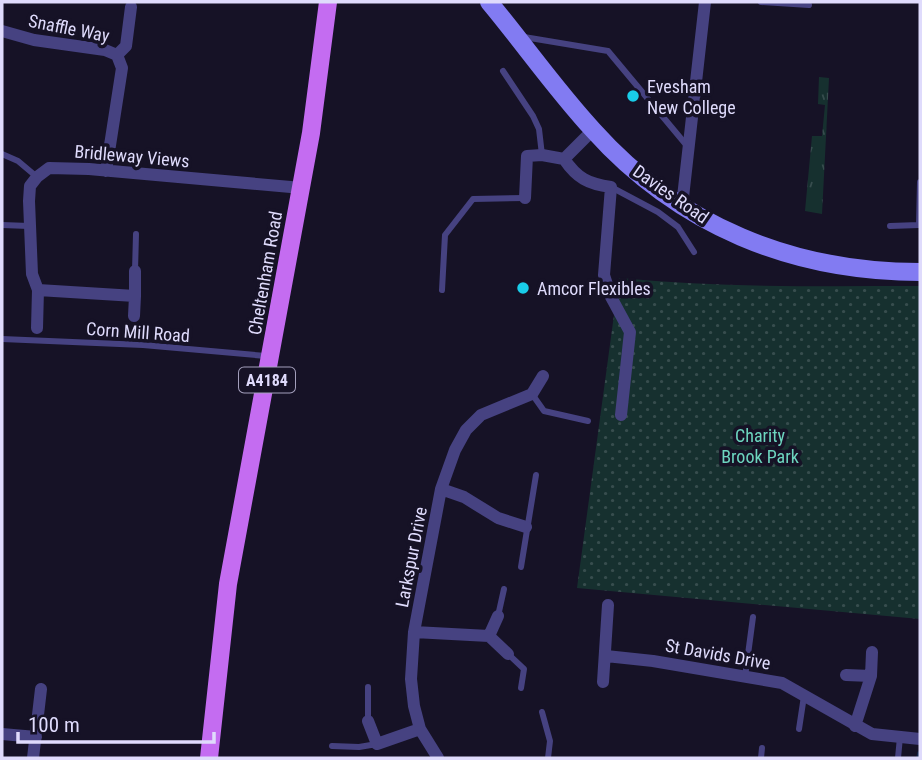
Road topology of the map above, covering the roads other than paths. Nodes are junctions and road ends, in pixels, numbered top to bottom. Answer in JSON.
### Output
{"nodes":[{"id":1,"x":328,"y":2,"type":"edge"},
{"id":2,"x":489,"y":2,"type":"edge"},
{"id":3,"x":705,"y":2,"type":"edge"},
{"id":4,"x":761,"y":2,"type":"edge"},
{"id":5,"x":809,"y":5,"type":"dead end"},
{"id":6,"x":131,"y":7,"type":"dead end"},
{"id":7,"x":2,"y":31,"type":"edge"},
{"id":8,"x":518,"y":37,"type":"junction"},
{"id":9,"x":117,"y":55,"type":"junction"},
{"id":10,"x":503,"y":71,"type":"dead end"},
{"id":11,"x":593,"y":130,"type":"junction"},
{"id":12,"x":688,"y":147,"type":"junction"},
{"id":13,"x":2,"y":154,"type":"edge"},
{"id":14,"x":542,"y":155,"type":"junction"},
{"id":15,"x":564,"y":159,"type":"junction"},
{"id":16,"x":106,"y":171,"type":"junction"},
{"id":17,"x":37,"y":177,"type":"junction"},
{"id":18,"x":920,"y":182,"type":"edge"},
{"id":19,"x":611,"y":187,"type":"junction"},
{"id":20,"x":302,"y":188,"type":"junction"},
{"id":21,"x":525,"y":198,"type":"joint"},
{"id":22,"x":682,"y":206,"type":"junction"},
{"id":23,"x":2,"y":225,"type":"edge"},
{"id":24,"x":29,"y":226,"type":"junction"},
{"id":25,"x":890,"y":226,"type":"dead end"},
{"id":26,"x":136,"y":234,"type":"dead end"},
{"id":27,"x":694,"y":252,"type":"dead end"},
{"id":28,"x":135,"y":271,"type":"joint"},
{"id":29,"x":920,"y":272,"type":"edge"},
{"id":30,"x":38,"y":290,"type":"junction"},
{"id":31,"x":442,"y":290,"type":"dead end"},
{"id":32,"x":135,"y":296,"type":"junction"},
{"id":33,"x":134,"y":316,"type":"dead end"},
{"id":34,"x":37,"y":328,"type":"dead end"},
{"id":35,"x":2,"y":339,"type":"edge"},
{"id":36,"x":272,"y":356,"type":"junction"},
{"id":37,"x":543,"y":376,"type":"dead end"},
{"id":38,"x":532,"y":394,"type":"junction"},
{"id":39,"x":621,"y":415,"type":"dead end"},
{"id":40,"x":589,"y":421,"type":"dead end"},
{"id":41,"x":536,"y":475,"type":"dead end"},
{"id":42,"x":441,"y":489,"type":"junction"},
{"id":43,"x":526,"y":527,"type":"junction"},
{"id":44,"x":521,"y":567,"type":"dead end"},
{"id":45,"x":503,"y":589,"type":"dead end"},
{"id":46,"x":608,"y":606,"type":"dead end"},
{"id":47,"x":498,"y":617,"type":"joint"},
{"id":48,"x":753,"y":617,"type":"dead end"},
{"id":49,"x":414,"y":632,"type":"junction"},
{"id":50,"x":489,"y":636,"type":"junction"},
{"id":51,"x":872,"y":652,"type":"dead end"},
{"id":52,"x":508,"y":654,"type":"joint"},
{"id":53,"x":606,"y":656,"type":"junction"},
{"id":54,"x":846,"y":675,"type":"dead end"},
{"id":55,"x":871,"y":676,"type":"junction"},
{"id":56,"x":745,"y":677,"type":"junction"},
{"id":57,"x":603,"y":682,"type":"dead end"},
{"id":58,"x":368,"y":687,"type":"dead end"},
{"id":59,"x":521,"y":688,"type":"dead end"},
{"id":60,"x":41,"y":689,"type":"dead end"},
{"id":61,"x":804,"y":696,"type":"junction"},
{"id":62,"x":542,"y":712,"type":"dead end"},
{"id":63,"x":368,"y":722,"type":"joint"},
{"id":64,"x":855,"y":726,"type":"junction"},
{"id":65,"x":420,"y":729,"type":"junction"},
{"id":66,"x":799,"y":729,"type":"dead end"},
{"id":67,"x":2,"y":734,"type":"edge"},
{"id":68,"x":36,"y":737,"type":"junction"},
{"id":69,"x":900,"y":737,"type":"junction"},
{"id":70,"x":920,"y":739,"type":"edge"},
{"id":71,"x":377,"y":744,"type":"junction"},
{"id":72,"x":332,"y":746,"type":"dead end"},
{"id":73,"x":762,"y":748,"type":"dead end"},
{"id":74,"x":33,"y":756,"type":"edge"},
{"id":75,"x":209,"y":758,"type":"edge"},
{"id":76,"x":438,"y":758,"type":"edge"},
{"id":77,"x":548,"y":758,"type":"edge"},
{"id":78,"x":761,"y":758,"type":"edge"},
{"id":79,"x":898,"y":758,"type":"edge"}],
"edges":[{"from":1,"to":20,"type":"main road","name":"Cheltenham Road","number":"A4184"},
{"from":2,"to":8,"type":"street","name":"Davies Road"},
{"from":3,"to":12,"type":"street"},
{"from":4,"to":5,"type":"lane"},
{"from":6,"to":9,"type":"street"},
{"from":7,"to":9,"type":"street","name":"Snaffle Way"},
{"from":8,"to":11,"type":"street","name":"Davies Road"},
{"from":8,"to":12,"type":"lane"},
{"from":9,"to":16,"type":"street","name":"Snaffle Way"},
{"from":10,"to":14,"type":"lane"},
{"from":11,"to":15,"type":"street"},
{"from":11,"to":22,"type":"street","name":"Davies Road"},
{"from":12,"to":22,"type":"street"},
{"from":13,"to":17,"type":"lane"},
{"from":14,"to":15,"type":"street"},
{"from":14,"to":21,"type":"street"},
{"from":15,"to":19,"type":"street"},
{"from":16,"to":17,"type":"street","name":"Bridleway Views"},
{"from":16,"to":20,"type":"street","name":"Bridleway Views"},
{"from":17,"to":24,"type":"street"},
{"from":18,"to":25,"type":"lane"},
{"from":19,"to":27,"type":"lane"},
{"from":19,"to":39,"type":"street"},
{"from":20,"to":36,"type":"main road","name":"Cheltenham Road","number":"A4184"},
{"from":21,"to":31,"type":"lane"},
{"from":22,"to":29,"type":"street","name":"Davies Road"},
{"from":23,"to":24,"type":"lane"},
{"from":24,"to":30,"type":"street"},
{"from":26,"to":28,"type":"lane"},
{"from":28,"to":32,"type":"street"},
{"from":30,"to":32,"type":"street"},
{"from":30,"to":34,"type":"street"},
{"from":32,"to":33,"type":"street"},
{"from":35,"to":36,"type":"lane","name":"Corn Mill Road"},
{"from":36,"to":75,"type":"main road","name":"Cheltenham Road","number":"A4184"},
{"from":37,"to":38,"type":"street"},
{"from":38,"to":40,"type":"lane"},
{"from":38,"to":42,"type":"street","name":"Larkspur Drive"},
{"from":41,"to":43,"type":"lane"},
{"from":42,"to":43,"type":"street","name":"Larkspur Drive"},
{"from":42,"to":49,"type":"street","name":"Larkspur Drive"},
{"from":43,"to":44,"type":"lane"},
{"from":45,"to":47,"type":"lane"},
{"from":46,"to":53,"type":"street"},
{"from":47,"to":50,"type":"street"},
{"from":48,"to":56,"type":"lane"},
{"from":49,"to":50,"type":"street","name":"Larkspur Drive"},
{"from":49,"to":65,"type":"street","name":"Larkspur Drive"},
{"from":50,"to":52,"type":"street"},
{"from":51,"to":55,"type":"street"},
{"from":52,"to":59,"type":"lane"},
{"from":53,"to":56,"type":"street","name":"St Davids Drive"},
{"from":53,"to":57,"type":"street"},
{"from":54,"to":55,"type":"street"},
{"from":55,"to":64,"type":"street"},
{"from":56,"to":61,"type":"street","name":"St Davids Drive"},
{"from":58,"to":63,"type":"lane"},
{"from":60,"to":68,"type":"street"},
{"from":61,"to":64,"type":"street","name":"St Davids Drive"},
{"from":61,"to":66,"type":"lane"},
{"from":62,"to":77,"type":"lane"},
{"from":63,"to":71,"type":"street"},
{"from":64,"to":69,"type":"street","name":"St Davids Drive"},
{"from":65,"to":71,"type":"street"},
{"from":65,"to":76,"type":"street","name":"Larkspur Drive"},
{"from":67,"to":68,"type":"street"},
{"from":68,"to":74,"type":"street"},
{"from":69,"to":70,"type":"street","name":"St Davids Drive"},
{"from":69,"to":79,"type":"lane"},
{"from":71,"to":72,"type":"lane"},
{"from":73,"to":78,"type":"lane"}]}
